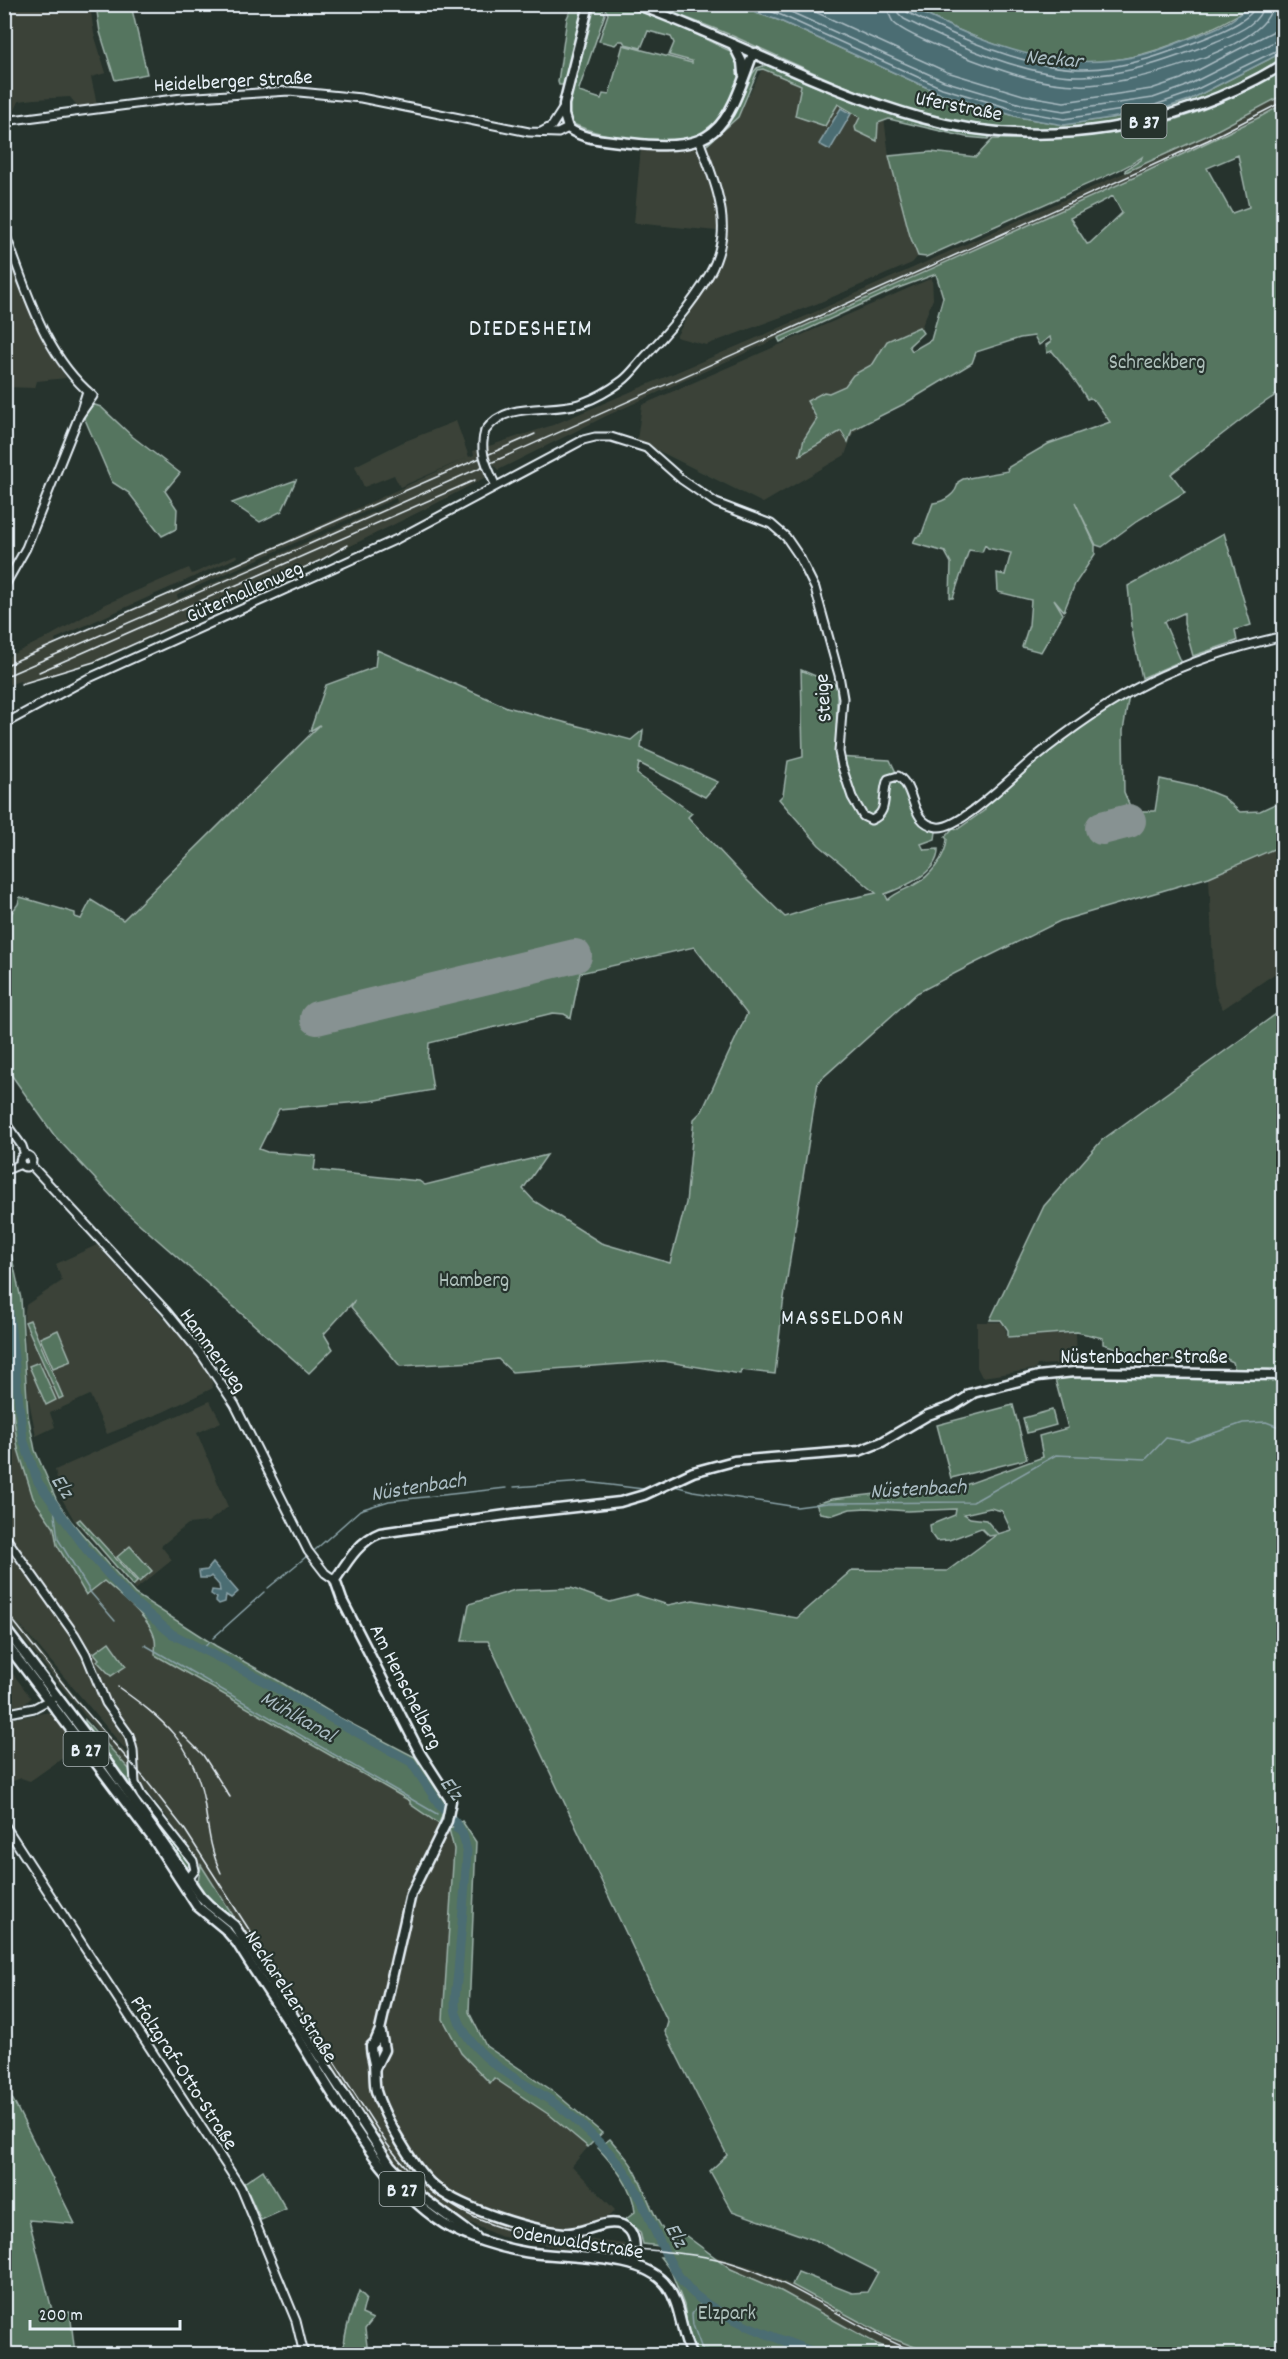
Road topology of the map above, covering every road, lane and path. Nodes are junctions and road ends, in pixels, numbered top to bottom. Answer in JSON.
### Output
{"nodes":[{"id":1,"x":589,"y":4,"type":"edge"},
{"id":2,"x":635,"y":4,"type":"edge"},
{"id":3,"x":734,"y":44,"type":"junction"},
{"id":4,"x":756,"y":53,"type":"junction"},
{"id":5,"x":1284,"y":63,"type":"edge"},
{"id":6,"x":738,"y":94,"type":"junction"},
{"id":7,"x":563,"y":108,"type":"junction"},
{"id":8,"x":4,"y":122,"type":"edge"},
{"id":9,"x":568,"y":128,"type":"junction"},
{"id":10,"x":538,"y":133,"type":"junction"},
{"id":11,"x":699,"y":140,"type":"junction"},
{"id":12,"x":4,"y":231,"type":"edge"},
{"id":13,"x":87,"y":391,"type":"junction"},
{"id":14,"x":79,"y":416,"type":"junction"},
{"id":15,"x":496,"y":485,"type":"junction"},
{"id":16,"x":4,"y":587,"type":"edge"},
{"id":17,"x":1284,"y":636,"type":"edge"},
{"id":18,"x":4,"y":724,"type":"edge"},
{"id":19,"x":4,"y":1121,"type":"edge"},
{"id":20,"x":25,"y":1155,"type":"junction"},
{"id":21,"x":21,"y":1164,"type":"junction"},
{"id":22,"x":30,"y":1165,"type":"junction"},
{"id":23,"x":4,"y":1171,"type":"edge"},
{"id":24,"x":1283,"y":1375,"type":"edge"},
{"id":25,"x":4,"y":1535,"type":"edge"},
{"id":26,"x":335,"y":1580,"type":"junction"},
{"id":27,"x":4,"y":1627,"type":"edge"},
{"id":28,"x":4,"y":1641,"type":"edge"},
{"id":29,"x":52,"y":1698,"type":"junction"},
{"id":30,"x":4,"y":1714,"type":"edge"},
{"id":31,"x":4,"y":1824,"type":"edge"},
{"id":32,"x":188,"y":1879,"type":"junction"},
{"id":33,"x":444,"y":2224,"type":"joint"},
{"id":34,"x":476,"y":2237,"type":"junction"},
{"id":35,"x":634,"y":2265,"type":"junction"},
{"id":36,"x":304,"y":2355,"type":"edge"},
{"id":37,"x":691,"y":2355,"type":"edge"}],
"edges":[{"from":1,"to":7,"type":"main road"},
{"from":2,"to":3,"type":"main road","name":"Uferstraße","number":"B 37"},
{"from":3,"to":4,"type":"main road","name":"Uferstraße","number":"B 37"},
{"from":3,"to":6,"type":"main road"},
{"from":4,"to":5,"type":"main road","name":"Uferstraße","number":"B 37"},
{"from":4,"to":6,"type":"main road"},
{"from":6,"to":11,"type":"main road"},
{"from":7,"to":9,"type":"main road"},
{"from":7,"to":10,"type":"street"},
{"from":8,"to":10,"type":"street","name":"Heidelberger Straße"},
{"from":9,"to":10,"type":"street","name":"Heidelberger Straße"},
{"from":9,"to":11,"type":"main road"},
{"from":11,"to":15,"type":"street","bridge":true},
{"from":12,"to":13,"type":"street"},
{"from":13,"to":14,"type":"street"},
{"from":13,"to":14,"type":"street"},
{"from":14,"to":16,"type":"street"},
{"from":15,"to":17,"type":"street","name":"Steige"},
{"from":15,"to":18,"type":"street","name":"Güterhallenweg"},
{"from":19,"to":20,"type":"street"},
{"from":20,"to":21,"type":"street"},
{"from":20,"to":22,"type":"street"},
{"from":21,"to":22,"type":"street"},
{"from":21,"to":23,"type":"street"},
{"from":22,"to":26,"type":"street","name":"Hammerweg"},
{"from":24,"to":26,"type":"main road","name":"Nüstenbacher Straße"},
{"from":25,"to":32,"type":"street"},
{"from":26,"to":35,"type":"main road","name":"Am Henschelberg"},
{"from":27,"to":29,"type":"main road","number":"B 27"},
{"from":28,"to":29,"type":"main road","name":"Neckarelzer Straße","number":"B 27"},
{"from":29,"to":30,"type":"street"},
{"from":29,"to":32,"type":"main road","number":"B 27"},
{"from":29,"to":33,"type":"main road","name":"Neckarelzer Straße","number":"B 27"},
{"from":31,"to":36,"type":"street","name":"Pfalzgraf-Otto-Straße"},
{"from":32,"to":34,"type":"main road","number":"B 27"},
{"from":33,"to":34,"type":"main road","name":"Odenwaldstraße","number":"B 27"},
{"from":34,"to":35,"type":"main road","name":"Odenwaldstraße","number":"B 27"},
{"from":35,"to":37,"type":"main road","name":"Odenwaldstraße","number":"B 27"}]}
